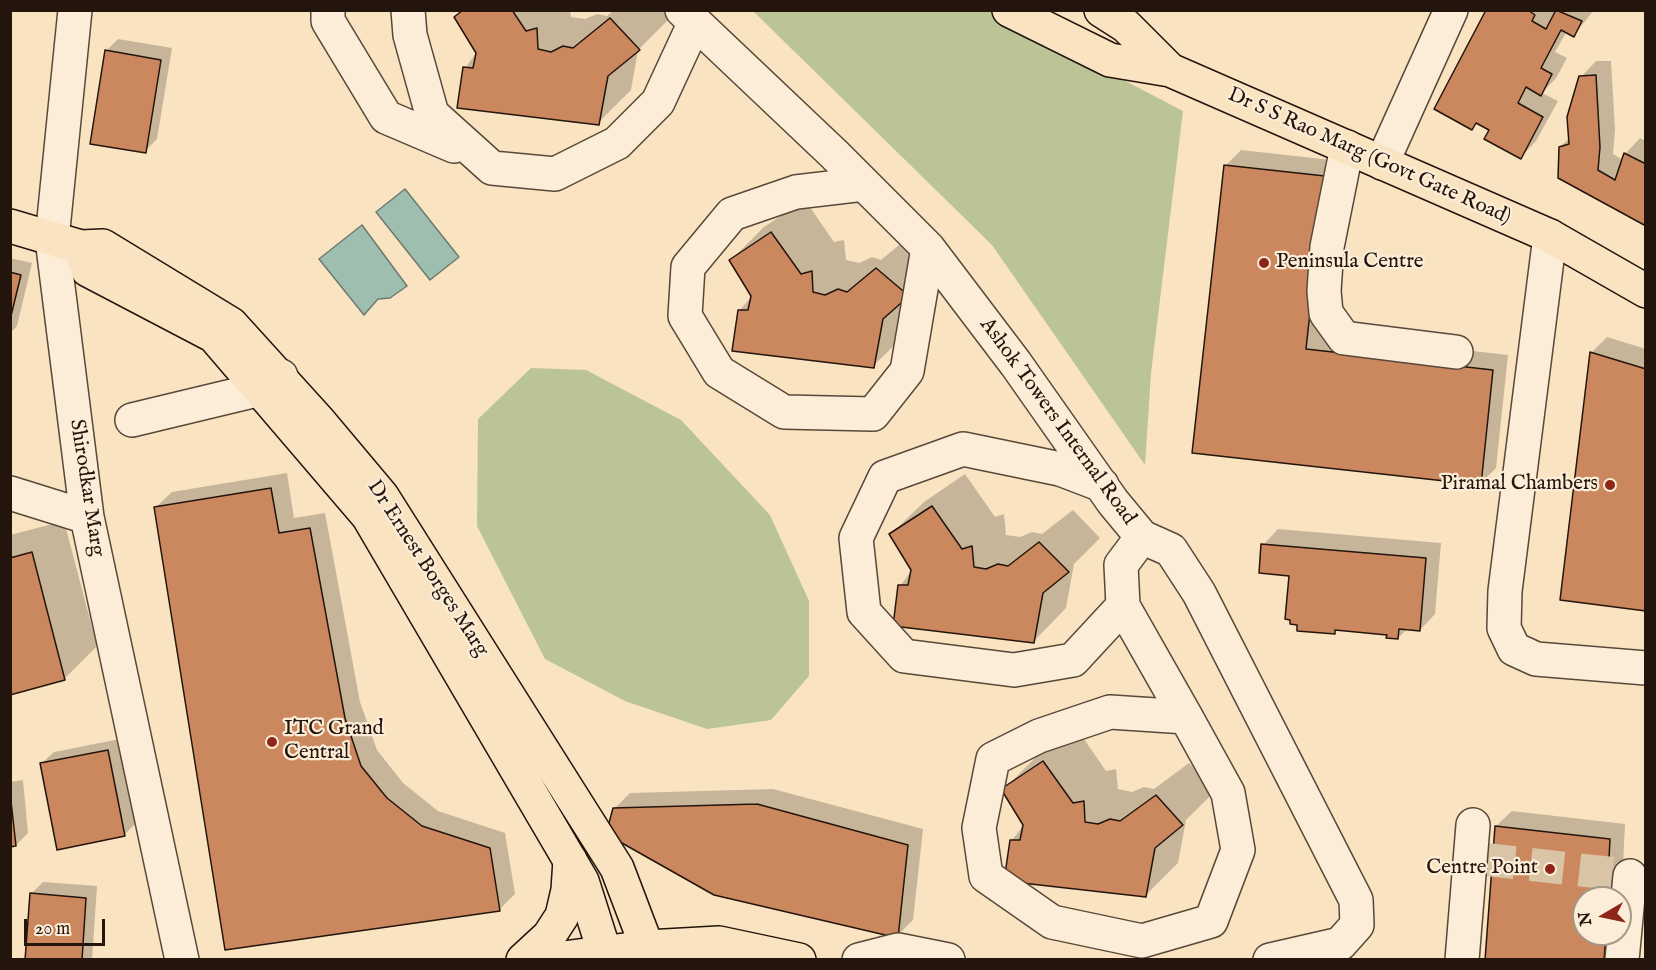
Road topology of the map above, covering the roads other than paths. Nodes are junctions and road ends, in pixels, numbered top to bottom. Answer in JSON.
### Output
{"nodes":[{"id":1,"x":75,"y":10,"type":"edge"},
{"id":2,"x":328,"y":10,"type":"edge"},
{"id":3,"x":408,"y":10,"type":"edge"},
{"id":4,"x":1009,"y":10,"type":"edge"},
{"id":5,"x":1101,"y":10,"type":"edge"},
{"id":6,"x":1451,"y":10,"type":"edge"},
{"id":7,"x":688,"y":16,"type":"edge"},
{"id":8,"x":1170,"y":70,"type":"junction"},
{"id":9,"x":1347,"y":147,"type":"junction"},
{"id":10,"x":480,"y":157,"type":"junction"},
{"id":11,"x":1382,"y":162,"type":"junction"},
{"id":12,"x":864,"y":184,"type":"junction"},
{"id":13,"x":10,"y":226,"type":"edge"},
{"id":14,"x":1550,"y":236,"type":"junction"},
{"id":15,"x":67,"y":243,"type":"junction"},
{"id":16,"x":928,"y":248,"type":"junction"},
{"id":17,"x":1646,"y":291,"type":"edge"},
{"id":18,"x":1456,"y":352,"type":"dead end"},
{"id":19,"x":271,"y":383,"type":"junction"},
{"id":20,"x":132,"y":420,"type":"dead end"},
{"id":21,"x":310,"y":429,"type":"junction"},
{"id":22,"x":1102,"y":485,"type":"junction"},
{"id":23,"x":10,"y":493,"type":"edge"},
{"id":24,"x":87,"y":517,"type":"junction"},
{"id":25,"x":1142,"y":537,"type":"junction"},
{"id":26,"x":1122,"y":606,"type":"junction"},
{"id":27,"x":1646,"y":668,"type":"edge"},
{"id":28,"x":1186,"y":717,"type":"junction"},
{"id":29,"x":1473,"y":825,"type":"dead end"},
{"id":30,"x":617,"y":868,"type":"junction"},
{"id":31,"x":576,"y":871,"type":"junction"},
{"id":32,"x":1631,"y":876,"type":"edge"},
{"id":33,"x":646,"y":954,"type":"edge"},
{"id":34,"x":606,"y":956,"type":"edge"},
{"id":35,"x":1303,"y":956,"type":"edge"},
{"id":36,"x":182,"y":960,"type":"edge"},
{"id":37,"x":523,"y":960,"type":"edge"},
{"id":38,"x":548,"y":960,"type":"edge"},
{"id":39,"x":799,"y":960,"type":"edge"},
{"id":40,"x":859,"y":960,"type":"edge"},
{"id":41,"x":948,"y":960,"type":"edge"},
{"id":42,"x":1270,"y":960,"type":"edge"},
{"id":43,"x":1462,"y":960,"type":"edge"},
{"id":44,"x":1622,"y":960,"type":"edge"}],
"edges":[{"from":1,"to":15,"type":"street","name":"Shirodkar Marg"},
{"from":2,"to":10,"type":"street"},
{"from":3,"to":10,"type":"street"},
{"from":4,"to":8,"type":"main road"},
{"from":5,"to":8,"type":"main road","name":"Dr S S Rao Marg (Govt Gate Road)"},
{"from":6,"to":11,"type":"street"},
{"from":7,"to":10,"type":"street"},
{"from":7,"to":12,"type":"street","name":"Ashok Towers Internal Road"},
{"from":8,"to":9,"type":"main road","name":"Dr S S Rao Marg (Govt Gate Road)"},
{"from":9,"to":11,"type":"main road","name":"Dr S S Rao Marg (Govt Gate Road)"},
{"from":9,"to":18,"type":"street"},
{"from":11,"to":14,"type":"main road","name":"Dr S S Rao Marg (Govt Gate Road)"},
{"from":12,"to":16,"type":"street","name":"Ashok Towers Internal Road"},
{"from":12,"to":16,"type":"street"},
{"from":13,"to":15,"type":"main road"},
{"from":14,"to":17,"type":"main road","name":"Dr S S Rao Marg (Govt Gate Road)"},
{"from":14,"to":27,"type":"street"},
{"from":15,"to":19,"type":"main road","name":"Dr Ernest Borges Marg"},
{"from":15,"to":24,"type":"street","name":"Shirodkar Marg"},
{"from":16,"to":22,"type":"street","name":"Ashok Towers Internal Road"},
{"from":19,"to":20,"type":"street"},
{"from":19,"to":21,"type":"main road","name":"Dr Ernest Borges Marg"},
{"from":21,"to":30,"type":"main road","name":"Dr Ernest Borges Marg"},
{"from":21,"to":31,"type":"main road","name":"Dr Ernest Borges Marg"},
{"from":22,"to":25,"type":"street","name":"Ashok Towers Internal Road"},
{"from":22,"to":26,"type":"street"},
{"from":23,"to":24,"type":"street"},
{"from":24,"to":36,"type":"street","name":"Shirodkar Marg"},
{"from":25,"to":26,"type":"street"},
{"from":25,"to":35,"type":"street","name":"Ashok Towers Internal Road"},
{"from":26,"to":28,"type":"street"},
{"from":28,"to":28,"type":"street"},
{"from":29,"to":43,"type":"street"},
{"from":30,"to":31,"type":"main road"},
{"from":30,"to":33,"type":"main road","name":"Dr Ernest Borges Marg"},
{"from":31,"to":34,"type":"main road","name":"Dr Ernest Borges Marg"},
{"from":31,"to":37,"type":"main road"},
{"from":32,"to":44,"type":"street"},
{"from":33,"to":34,"type":"main road"},
{"from":33,"to":39,"type":"main road"},
{"from":34,"to":38,"type":"main road"},
{"from":35,"to":42,"type":"street","name":"Ashok Towers Internal Road"},
{"from":40,"to":41,"type":"street"}]}
